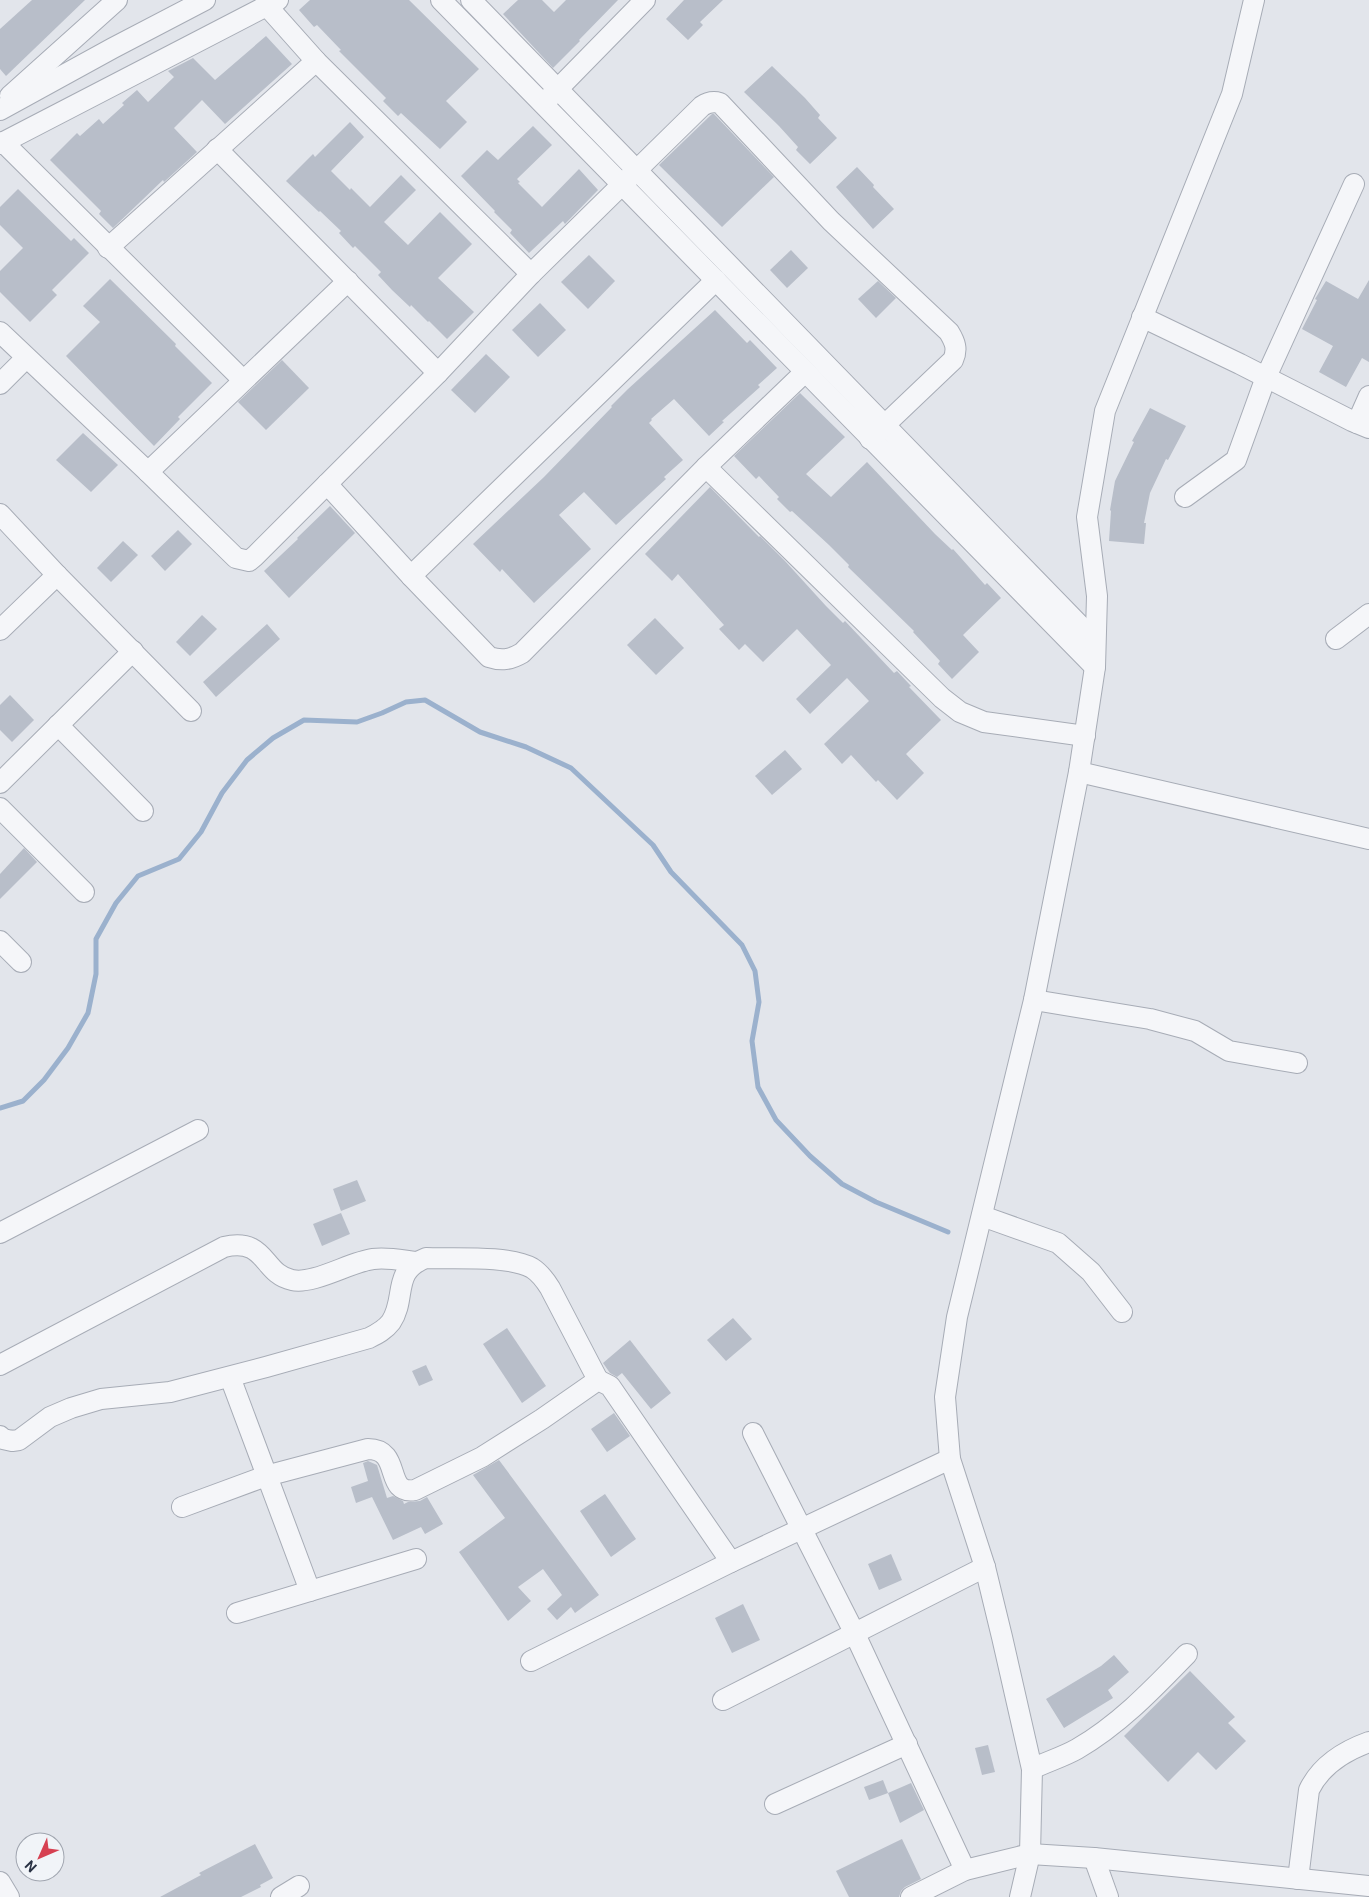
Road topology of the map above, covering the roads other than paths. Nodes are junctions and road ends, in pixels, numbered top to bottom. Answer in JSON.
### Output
{"nodes":[{"id":1,"x":117,"y":0,"type":"edge"},
{"id":2,"x":205,"y":0,"type":"edge"},
{"id":3,"x":441,"y":0,"type":"edge"},
{"id":4,"x":471,"y":0,"type":"edge"},
{"id":5,"x":643,"y":0,"type":"edge"},
{"id":6,"x":1254,"y":0,"type":"edge"},
{"id":7,"x":272,"y":3,"type":"edge"},
{"id":8,"x":316,"y":62,"type":"junction"},
{"id":9,"x":558,"y":90,"type":"junction"},
{"id":10,"x":542,"y":104,"type":"junction"},
{"id":11,"x":0,"y":105,"type":"edge"},
{"id":12,"x":0,"y":110,"type":"edge"},
{"id":13,"x":2,"y":143,"type":"edge"},
{"id":14,"x":217,"y":149,"type":"junction"},
{"id":15,"x":637,"y":170,"type":"junction"},
{"id":16,"x":621,"y":184,"type":"junction"},
{"id":17,"x":1354,"y":184,"type":"dead end"},
{"id":18,"x":108,"y":248,"type":"junction"},
{"id":19,"x":531,"y":274,"type":"junction"},
{"id":20,"x":716,"y":280,"type":"junction"},
{"id":21,"x":348,"y":281,"type":"junction"},
{"id":22,"x":1142,"y":317,"type":"junction"},
{"id":23,"x":0,"y":332,"type":"edge"},
{"id":24,"x":26,"y":358,"type":"junction"},
{"id":25,"x":805,"y":372,"type":"junction"},
{"id":26,"x":438,"y":373,"type":"junction"},
{"id":27,"x":1266,"y":377,"type":"junction"},
{"id":28,"x":243,"y":380,"type":"junction"},
{"id":29,"x":0,"y":384,"type":"edge"},
{"id":30,"x":1369,"y":396,"type":"edge"},
{"id":31,"x":885,"y":425,"type":"junction"},
{"id":32,"x":1363,"y":425,"type":"edge"},
{"id":33,"x":870,"y":439,"type":"junction"},
{"id":34,"x":706,"y":467,"type":"junction"},
{"id":35,"x":148,"y":472,"type":"junction"},
{"id":36,"x":327,"y":484,"type":"junction"},
{"id":37,"x":1185,"y":497,"type":"dead end"},
{"id":38,"x":0,"y":514,"type":"edge"},
{"id":39,"x":57,"y":575,"type":"junction"},
{"id":40,"x":411,"y":576,"type":"junction"},
{"id":41,"x":1369,"y":614,"type":"edge"},
{"id":42,"x":0,"y":630,"type":"edge"},
{"id":43,"x":1336,"y":639,"type":"dead end"},
{"id":44,"x":1095,"y":640,"type":"junction"},
{"id":45,"x":133,"y":651,"type":"junction"},
{"id":46,"x":1094,"y":667,"type":"junction"},
{"id":47,"x":191,"y":711,"type":"dead end"},
{"id":48,"x":58,"y":725,"type":"junction"},
{"id":49,"x":1084,"y":736,"type":"junction"},
{"id":50,"x":1079,"y":772,"type":"junction"},
{"id":51,"x":0,"y":783,"type":"edge"},
{"id":52,"x":0,"y":808,"type":"edge"},
{"id":53,"x":144,"y":811,"type":"dead end"},
{"id":54,"x":1369,"y":839,"type":"edge"},
{"id":55,"x":84,"y":892,"type":"dead end"},
{"id":56,"x":0,"y":941,"type":"edge"},
{"id":57,"x":21,"y":962,"type":"dead end"},
{"id":58,"x":1034,"y":1000,"type":"junction"},
{"id":59,"x":1297,"y":1063,"type":"dead end"},
{"id":60,"x":198,"y":1130,"type":"dead end"},
{"id":61,"x":982,"y":1216,"type":"junction"},
{"id":62,"x":0,"y":1233,"type":"edge"},
{"id":63,"x":414,"y":1262,"type":"junction"},
{"id":64,"x":1122,"y":1312,"type":"dead end"},
{"id":65,"x":0,"y":1365,"type":"edge"},
{"id":66,"x":230,"y":1377,"type":"junction"},
{"id":67,"x":598,"y":1380,"type":"junction"},
{"id":68,"x":753,"y":1433,"type":"dead end"},
{"id":69,"x":0,"y":1436,"type":"edge"},
{"id":70,"x":950,"y":1459,"type":"junction"},
{"id":71,"x":266,"y":1476,"type":"junction"},
{"id":72,"x":182,"y":1507,"type":"dead end"},
{"id":73,"x":801,"y":1529,"type":"junction"},
{"id":74,"x":416,"y":1559,"type":"dead end"},
{"id":75,"x":731,"y":1562,"type":"junction"},
{"id":76,"x":985,"y":1567,"type":"junction"},
{"id":77,"x":310,"y":1591,"type":"junction"},
{"id":78,"x":237,"y":1613,"type":"dead end"},
{"id":79,"x":854,"y":1632,"type":"junction"},
{"id":80,"x":1187,"y":1654,"type":"dead end"},
{"id":81,"x":531,"y":1661,"type":"dead end"},
{"id":82,"x":722,"y":1700,"type":"dead end"},
{"id":83,"x":1369,"y":1742,"type":"edge"},
{"id":84,"x":907,"y":1744,"type":"junction"},
{"id":85,"x":1032,"y":1769,"type":"junction"},
{"id":86,"x":775,"y":1804,"type":"dead end"},
{"id":87,"x":1030,"y":1854,"type":"junction"},
{"id":88,"x":1094,"y":1858,"type":"junction"},
{"id":89,"x":965,"y":1870,"type":"junction"},
{"id":90,"x":1298,"y":1879,"type":"junction"},
{"id":91,"x":0,"y":1882,"type":"edge"},
{"id":92,"x":299,"y":1886,"type":"dead end"},
{"id":93,"x":1369,"y":1886,"type":"edge"},
{"id":94,"x":9,"y":1897,"type":"edge"},
{"id":95,"x":281,"y":1897,"type":"edge"},
{"id":96,"x":911,"y":1897,"type":"edge"},
{"id":97,"x":1020,"y":1897,"type":"edge"},
{"id":98,"x":1108,"y":1897,"type":"edge"}],
"edges":[{"from":1,"to":11,"type":"street"},
{"from":2,"to":12,"type":"street"},
{"from":3,"to":10,"type":"street"},
{"from":4,"to":9,"type":"street"},
{"from":5,"to":9,"type":"street"},
{"from":6,"to":22,"type":"street"},
{"from":7,"to":8,"type":"street"},
{"from":7,"to":13,"type":"street"},
{"from":8,"to":14,"type":"street"},
{"from":8,"to":19,"type":"street"},
{"from":9,"to":10,"type":"street"},
{"from":9,"to":15,"type":"street"},
{"from":10,"to":16,"type":"street"},
{"from":13,"to":18,"type":"street"},
{"from":14,"to":18,"type":"street"},
{"from":14,"to":21,"type":"street"},
{"from":15,"to":16,"type":"street"},
{"from":15,"to":31,"type":"street"},
{"from":15,"to":31,"type":"street"},
{"from":16,"to":19,"type":"street"},
{"from":16,"to":20,"type":"street"},
{"from":17,"to":27,"type":"street"},
{"from":18,"to":28,"type":"street"},
{"from":19,"to":26,"type":"street"},
{"from":20,"to":25,"type":"street"},
{"from":20,"to":40,"type":"street"},
{"from":21,"to":26,"type":"street"},
{"from":21,"to":28,"type":"street"},
{"from":22,"to":27,"type":"street"},
{"from":22,"to":44,"type":"street"},
{"from":23,"to":24,"type":"street"},
{"from":24,"to":29,"type":"street"},
{"from":24,"to":35,"type":"street"},
{"from":25,"to":33,"type":"street"},
{"from":25,"to":34,"type":"street"},
{"from":26,"to":36,"type":"street"},
{"from":27,"to":32,"type":"street"},
{"from":27,"to":37,"type":"street"},
{"from":28,"to":35,"type":"street"},
{"from":30,"to":32,"type":"street"},
{"from":31,"to":33,"type":"street"},
{"from":31,"to":44,"type":"street"},
{"from":33,"to":46,"type":"street"},
{"from":34,"to":40,"type":"street"},
{"from":34,"to":49,"type":"street"},
{"from":35,"to":36,"type":"street"},
{"from":36,"to":40,"type":"street"},
{"from":38,"to":39,"type":"street"},
{"from":39,"to":42,"type":"street"},
{"from":39,"to":45,"type":"street"},
{"from":41,"to":43,"type":"street"},
{"from":44,"to":46,"type":"street"},
{"from":45,"to":47,"type":"street"},
{"from":45,"to":48,"type":"street"},
{"from":46,"to":49,"type":"street"},
{"from":48,"to":51,"type":"street"},
{"from":48,"to":53,"type":"street"},
{"from":49,"to":50,"type":"street"},
{"from":50,"to":54,"type":"street"},
{"from":50,"to":58,"type":"street"},
{"from":52,"to":55,"type":"street"},
{"from":56,"to":57,"type":"street"},
{"from":58,"to":59,"type":"street"},
{"from":58,"to":61,"type":"street"},
{"from":60,"to":62,"type":"street"},
{"from":61,"to":64,"type":"street"},
{"from":61,"to":70,"type":"street"},
{"from":63,"to":65,"type":"street"},
{"from":63,"to":66,"type":"street"},
{"from":63,"to":67,"type":"street"},
{"from":66,"to":69,"type":"street"},
{"from":66,"to":71,"type":"street"},
{"from":67,"to":71,"type":"street"},
{"from":67,"to":75,"type":"street"},
{"from":68,"to":73,"type":"street"},
{"from":70,"to":73,"type":"street"},
{"from":70,"to":76,"type":"street"},
{"from":71,"to":72,"type":"street"},
{"from":71,"to":77,"type":"street"},
{"from":73,"to":75,"type":"street"},
{"from":73,"to":79,"type":"street"},
{"from":74,"to":77,"type":"street"},
{"from":75,"to":81,"type":"street"},
{"from":76,"to":79,"type":"street"},
{"from":76,"to":85,"type":"street"},
{"from":77,"to":78,"type":"street"},
{"from":79,"to":82,"type":"street"},
{"from":79,"to":84,"type":"street"},
{"from":80,"to":85,"type":"street"},
{"from":83,"to":90,"type":"street"},
{"from":84,"to":86,"type":"street"},
{"from":84,"to":89,"type":"street"},
{"from":85,"to":87,"type":"street"},
{"from":87,"to":88,"type":"street"},
{"from":87,"to":89,"type":"street"},
{"from":87,"to":97,"type":"street"},
{"from":88,"to":90,"type":"street"},
{"from":88,"to":98,"type":"street"},
{"from":89,"to":96,"type":"street"},
{"from":90,"to":93,"type":"street"},
{"from":91,"to":94,"type":"street"},
{"from":92,"to":95,"type":"street"}]}
